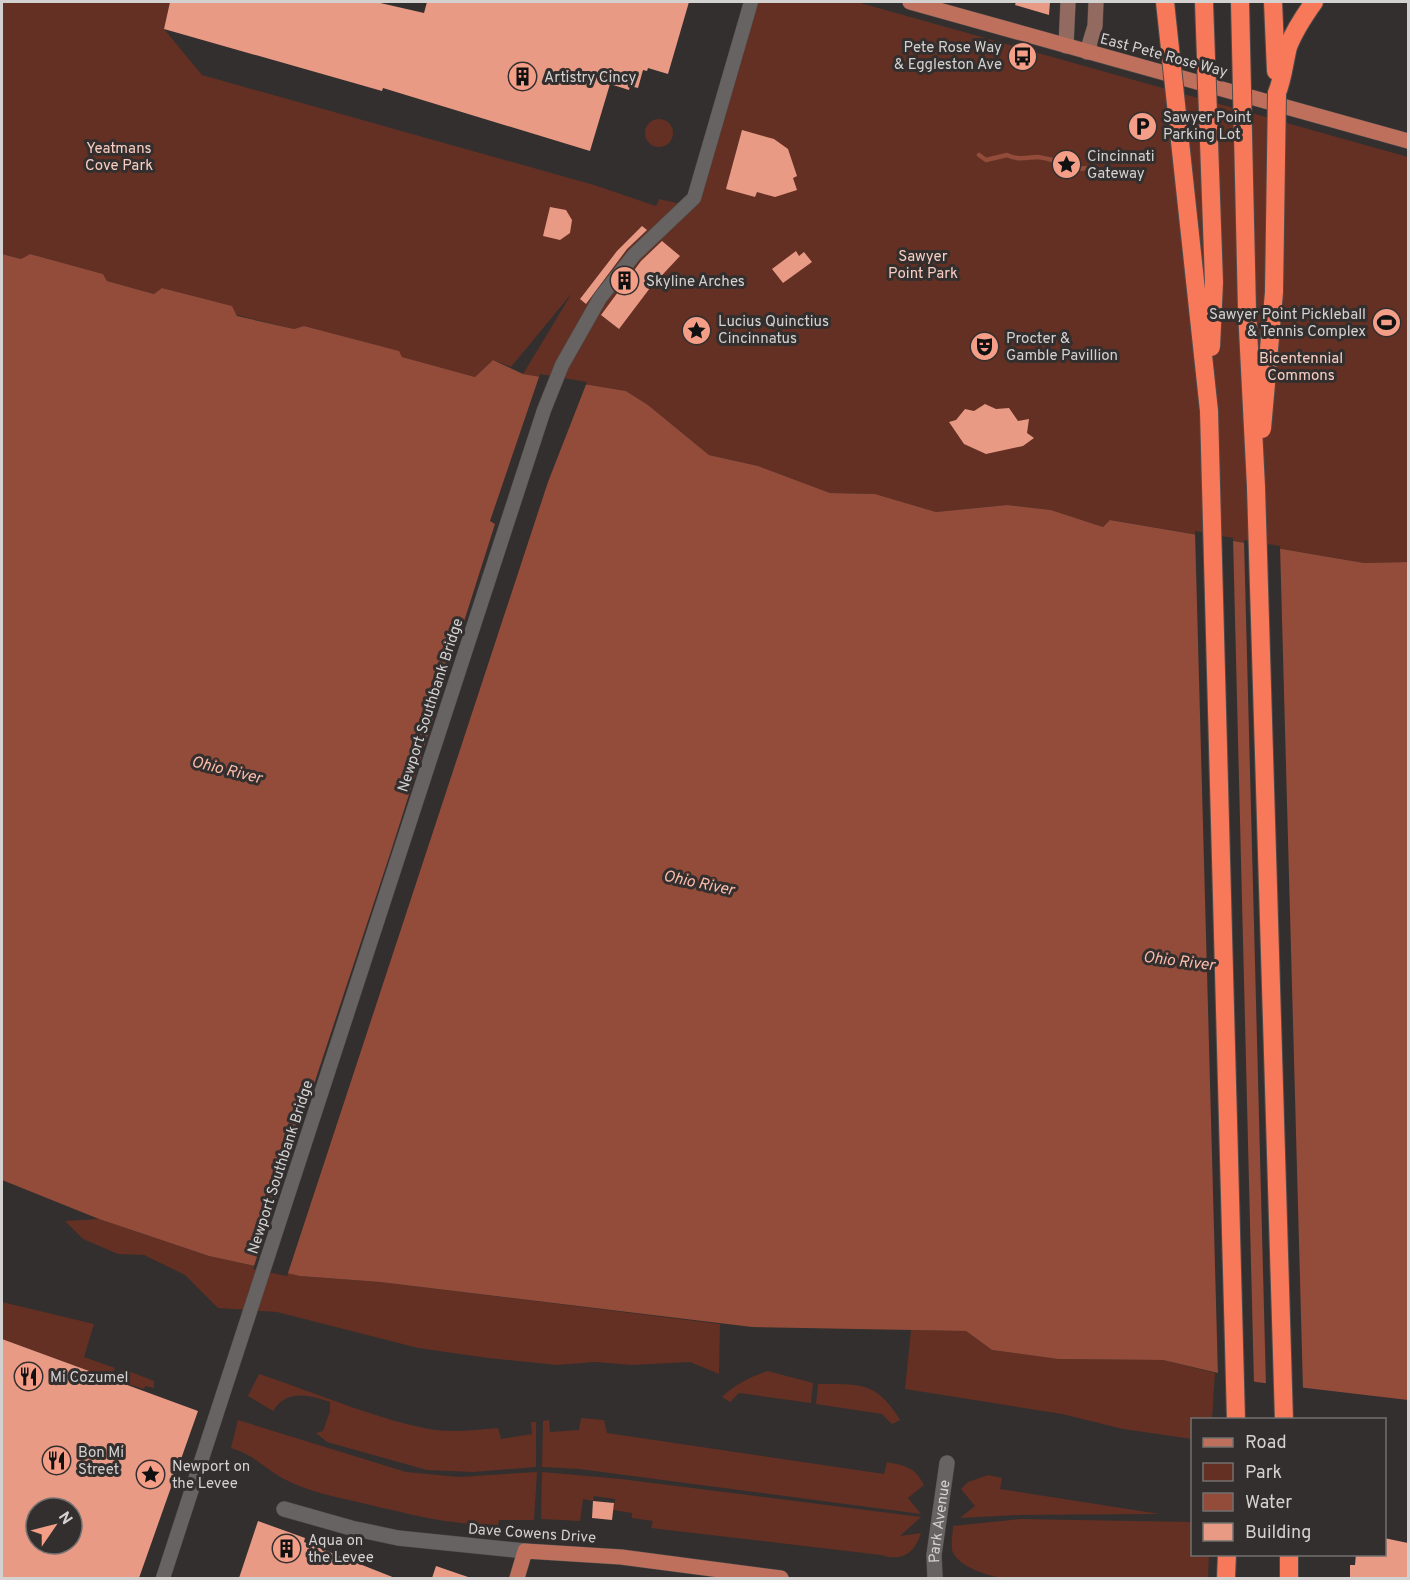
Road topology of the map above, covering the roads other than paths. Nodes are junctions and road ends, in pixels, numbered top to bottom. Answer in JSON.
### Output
{"nodes":[{"id":1,"x":751,"y":2,"type":"edge"},
{"id":2,"x":910,"y":2,"type":"edge"},
{"id":3,"x":1068,"y":2,"type":"edge"},
{"id":4,"x":1096,"y":2,"type":"edge"},
{"id":5,"x":1165,"y":2,"type":"edge"},
{"id":6,"x":1204,"y":2,"type":"edge"},
{"id":7,"x":1240,"y":2,"type":"edge"},
{"id":8,"x":1273,"y":2,"type":"edge"},
{"id":9,"x":1314,"y":2,"type":"edge"},
{"id":10,"x":1066,"y":46,"type":"junction"},
{"id":11,"x":1087,"y":52,"type":"junction"},
{"id":12,"x":1277,"y":93,"type":"junction"},
{"id":13,"x":1408,"y":141,"type":"edge"},
{"id":14,"x":1209,"y":411,"type":"junction"},
{"id":15,"x":1256,"y":487,"type":"junction"},
{"id":16,"x":1236,"y":1418,"type":"edge"},
{"id":17,"x":1284,"y":1418,"type":"edge"},
{"id":18,"x":947,"y":1463,"type":"dead end"},
{"id":19,"x":284,"y":1509,"type":"dead end"},
{"id":20,"x":525,"y":1551,"type":"junction"},
{"id":21,"x":1227,"y":1556,"type":"edge"},
{"id":22,"x":1238,"y":1556,"type":"edge"},
{"id":23,"x":1288,"y":1556,"type":"edge"},
{"id":24,"x":165,"y":1573,"type":"edge"},
{"id":25,"x":517,"y":1578,"type":"edge"},
{"id":26,"x":781,"y":1578,"type":"edge"},
{"id":27,"x":935,"y":1578,"type":"edge"},
{"id":28,"x":1226,"y":1578,"type":"edge"},
{"id":29,"x":1238,"y":1578,"type":"edge"},
{"id":30,"x":1289,"y":1578,"type":"edge"}],
"edges":[{"from":1,"to":24,"type":"street","name":"Newport Southbank Bridge"},
{"from":2,"to":10,"type":"main road","name":"East Pete Rose Way"},
{"from":3,"to":10,"type":"main road"},
{"from":4,"to":11,"type":"main road"},
{"from":5,"to":14,"type":"highway","bridge":true},
{"from":6,"to":14,"type":"highway","bridge":true},
{"from":7,"to":15,"type":"highway","bridge":true},
{"from":8,"to":12,"type":"highway"},
{"from":9,"to":12,"type":"highway"},
{"from":10,"to":11,"type":"main road","name":"East Pete Rose Way"},
{"from":11,"to":13,"type":"main road","name":"East Pete Rose Way"},
{"from":12,"to":15,"type":"highway","bridge":true},
{"from":14,"to":16,"type":"highway"},
{"from":15,"to":17,"type":"highway"},
{"from":18,"to":27,"type":"street","name":"Park Avenue"},
{"from":19,"to":20,"type":"street","name":"Dave Cowens Drive"},
{"from":20,"to":25,"type":"main road"},
{"from":20,"to":26,"type":"main road","name":"Dave Cowens Drive"},
{"from":21,"to":28,"type":"highway"},
{"from":22,"to":29,"type":"highway"},
{"from":23,"to":30,"type":"highway"}]}
